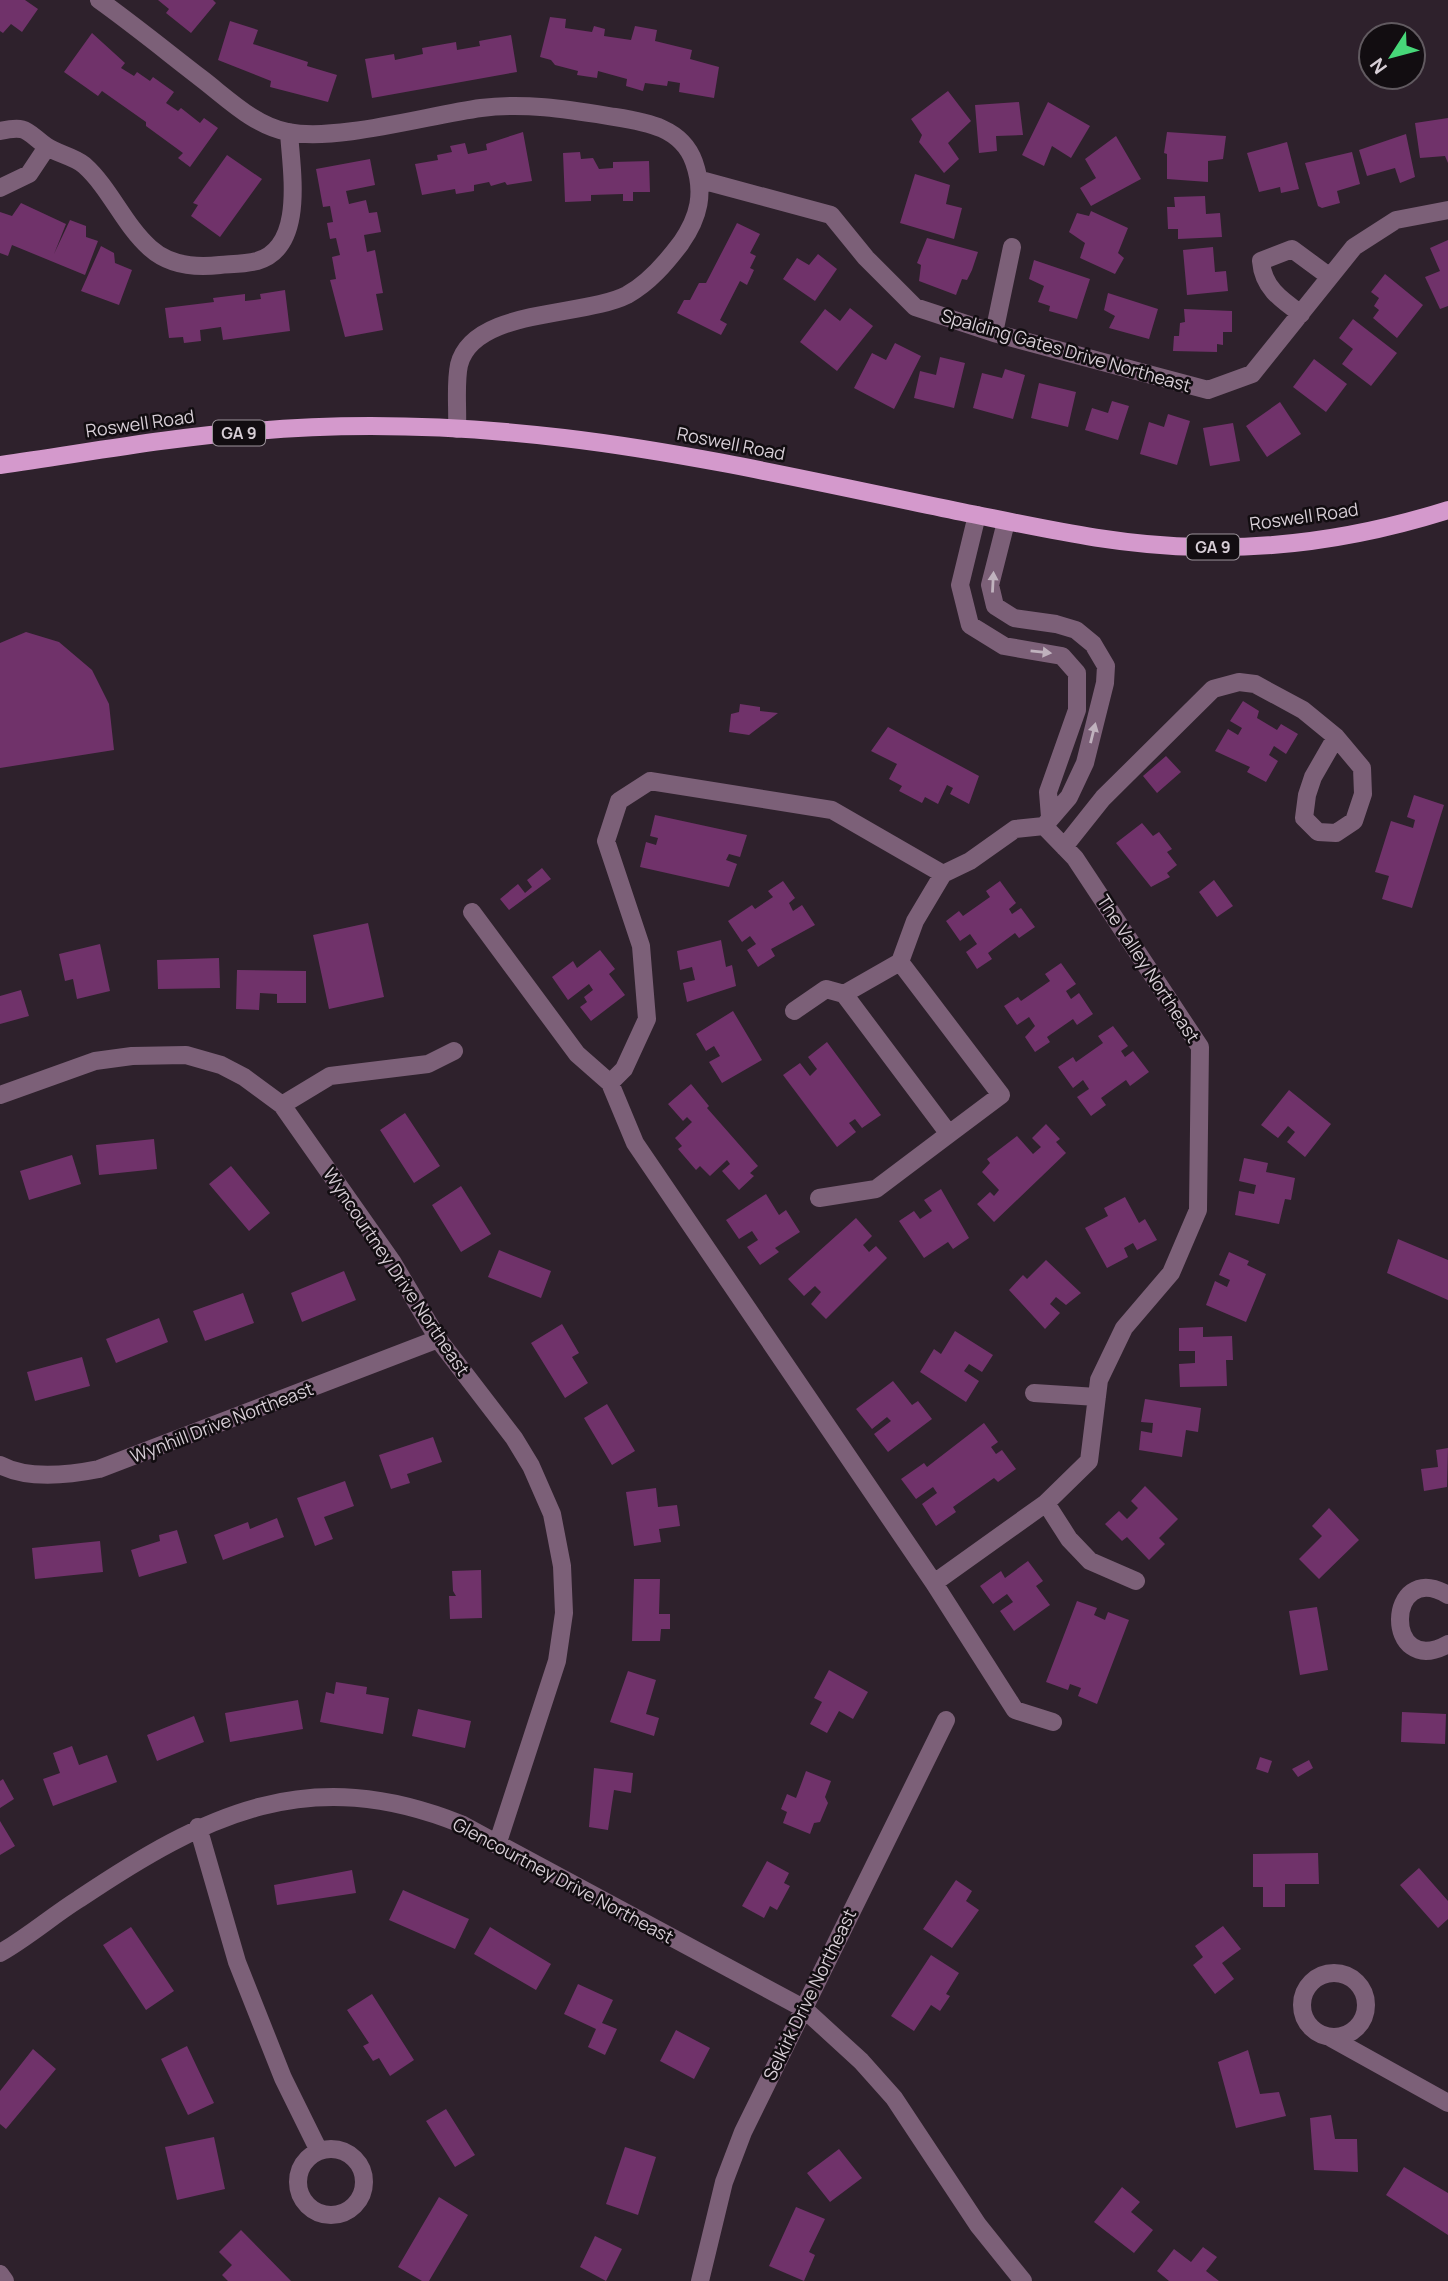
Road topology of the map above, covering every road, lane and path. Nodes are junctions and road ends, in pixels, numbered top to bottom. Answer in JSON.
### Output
{"nodes":[{"id":1,"x":99,"y":0,"type":"edge"},
{"id":2,"x":0,"y":131,"type":"edge"},
{"id":3,"x":289,"y":132,"type":"junction"},
{"id":4,"x":47,"y":147,"type":"junction"},
{"id":5,"x":701,"y":180,"type":"junction"},
{"id":6,"x":0,"y":188,"type":"edge"},
{"id":7,"x":1448,"y":210,"type":"edge"},
{"id":8,"x":1012,"y":247,"type":"dead end"},
{"id":9,"x":1330,"y":277,"type":"junction"},
{"id":10,"x":1301,"y":314,"type":"junction"},
{"id":11,"x":994,"y":333,"type":"junction"},
{"id":12,"x":457,"y":429,"type":"junction"},
{"id":13,"x":0,"y":466,"type":"edge"},
{"id":14,"x":1448,"y":510,"type":"edge"},
{"id":15,"x":977,"y":515,"type":"junction"},
{"id":16,"x":1006,"y":522,"type":"junction"},
{"id":17,"x":1336,"y":737,"type":"junction"},
{"id":18,"x":1047,"y":822,"type":"junction"},
{"id":19,"x":1064,"y":846,"type":"junction"},
{"id":20,"x":943,"y":874,"type":"junction"},
{"id":21,"x":472,"y":912,"type":"dead end"},
{"id":22,"x":900,"y":962,"type":"junction"},
{"id":23,"x":844,"y":994,"type":"junction"},
{"id":24,"x":794,"y":1011,"type":"dead end"},
{"id":25,"x":454,"y":1051,"type":"dead end"},
{"id":26,"x":610,"y":1083,"type":"junction"},
{"id":27,"x":0,"y":1095,"type":"edge"},
{"id":28,"x":282,"y":1105,"type":"junction"},
{"id":29,"x":949,"y":1134,"type":"junction"},
{"id":30,"x":819,"y":1198,"type":"dead end"},
{"id":31,"x":438,"y":1339,"type":"junction"},
{"id":32,"x":1034,"y":1393,"type":"dead end"},
{"id":33,"x":1097,"y":1397,"type":"junction"},
{"id":34,"x":0,"y":1465,"type":"edge"},
{"id":35,"x":1046,"y":1503,"type":"junction"},
{"id":36,"x":1136,"y":1581,"type":"dead end"},
{"id":37,"x":934,"y":1583,"type":"junction"},
{"id":38,"x":1448,"y":1595,"type":"edge"},
{"id":39,"x":1448,"y":1644,"type":"edge"},
{"id":40,"x":946,"y":1720,"type":"dead end"},
{"id":41,"x":1053,"y":1722,"type":"dead end"},
{"id":42,"x":198,"y":1827,"type":"junction"},
{"id":43,"x":497,"y":1844,"type":"junction"},
{"id":44,"x":0,"y":1953,"type":"edge"},
{"id":45,"x":803,"y":2008,"type":"junction"},
{"id":46,"x":1331,"y":2038,"type":"dead end"},
{"id":47,"x":1448,"y":2103,"type":"edge"},
{"id":48,"x":319,"y":2151,"type":"dead end"},
{"id":49,"x":0,"y":2274,"type":"edge"},
{"id":50,"x":5,"y":2281,"type":"edge"},
{"id":51,"x":700,"y":2281,"type":"edge"},
{"id":52,"x":1023,"y":2281,"type":"edge"}],
"edges":[{"from":1,"to":3,"type":"street"},
{"from":2,"to":4,"type":"street"},
{"from":3,"to":4,"type":"street"},
{"from":3,"to":5,"type":"street"},
{"from":4,"to":6,"type":"street"},
{"from":5,"to":11,"type":"street","name":"Spalding Gates Drive Northeast"},
{"from":5,"to":12,"type":"street"},
{"from":7,"to":9,"type":"street","name":"Spalding Gates Drive Northeast"},
{"from":8,"to":11,"type":"street"},
{"from":9,"to":10,"type":"street","name":"Spalding Gates Drive Northeast"},
{"from":9,"to":10,"type":"street"},
{"from":10,"to":11,"type":"street","name":"Spalding Gates Drive Northeast"},
{"from":12,"to":13,"type":"main road","name":"Roswell Road","number":"GA 9"},
{"from":12,"to":15,"type":"main road","name":"Roswell Road","number":"GA 9"},
{"from":14,"to":16,"type":"main road","name":"Roswell Road","number":"GA 9"},
{"from":15,"to":16,"type":"main road","name":"Roswell Road","number":"GA 9"},
{"from":15,"to":18,"type":"street","one_way":true},
{"from":18,"to":16,"type":"street","one_way":true},
{"from":17,"to":17,"type":"street"},
{"from":17,"to":19,"type":"street"},
{"from":18,"to":19,"type":"street","name":"The Valley Northeast"},
{"from":18,"to":20,"type":"street"},
{"from":19,"to":33,"type":"street","name":"The Valley Northeast"},
{"from":20,"to":22,"type":"street"},
{"from":20,"to":26,"type":"street"},
{"from":21,"to":26,"type":"street"},
{"from":22,"to":23,"type":"street"},
{"from":22,"to":29,"type":"street"},
{"from":23,"to":24,"type":"street"},
{"from":23,"to":29,"type":"street"},
{"from":25,"to":28,"type":"street"},
{"from":26,"to":37,"type":"street"},
{"from":27,"to":28,"type":"street","name":"Wyncourtney Drive Northeast"},
{"from":28,"to":31,"type":"street","name":"Wyncourtney Drive Northeast"},
{"from":29,"to":30,"type":"street"},
{"from":31,"to":34,"type":"street","name":"Wynhill Drive Northeast"},
{"from":31,"to":43,"type":"street","name":"Wyncourtney Drive Northeast"},
{"from":32,"to":33,"type":"street"},
{"from":33,"to":35,"type":"street","name":"The Valley Northeast"},
{"from":35,"to":36,"type":"street"},
{"from":35,"to":37,"type":"street","name":"The Valley Northeast"},
{"from":37,"to":41,"type":"street"},
{"from":38,"to":39,"type":"street"},
{"from":40,"to":45,"type":"street","name":"Selkirk Drive Northeast"},
{"from":42,"to":43,"type":"street","name":"Glencourtney Drive Northeast"},
{"from":42,"to":44,"type":"street","name":"Glencourtney Drive Northeast"},
{"from":42,"to":48,"type":"street"},
{"from":43,"to":45,"type":"street","name":"Glencourtney Drive Northeast"},
{"from":45,"to":51,"type":"street","name":"Selkirk Drive Northeast"},
{"from":45,"to":52,"type":"street","name":"Glencourtney Drive Northeast"},
{"from":46,"to":47,"type":"street"},
{"from":49,"to":50,"type":"street"}]}
